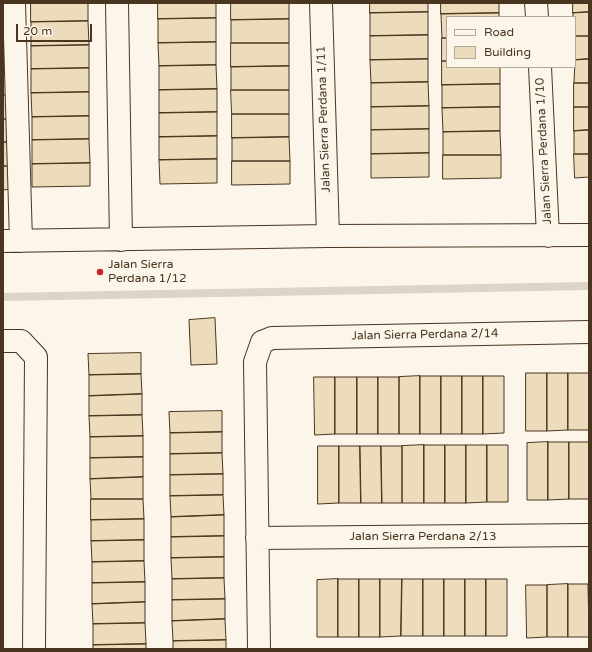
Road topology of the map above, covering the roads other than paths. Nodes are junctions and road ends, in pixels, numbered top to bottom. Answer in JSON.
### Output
{"nodes":[{"id":1,"x":14,"y":3,"type":"edge"},
{"id":2,"x":117,"y":3,"type":"edge"},
{"id":3,"x":321,"y":3,"type":"edge"},
{"id":4,"x":536,"y":3,"type":"edge"},
{"id":5,"x":537,"y":16,"type":"edge"},
{"id":6,"x":540,"y":68,"type":"edge"},
{"id":7,"x":589,"y":235,"type":"edge"},
{"id":8,"x":328,"y":236,"type":"junction"},
{"id":9,"x":548,"y":236,"type":"junction"},
{"id":10,"x":121,"y":240,"type":"junction"},
{"id":11,"x":12,"y":241,"type":"edge"},
{"id":12,"x":589,"y":332,"type":"edge"},
{"id":13,"x":3,"y":341,"type":"edge"},
{"id":14,"x":589,"y":535,"type":"edge"},
{"id":15,"x":257,"y":538,"type":"junction"},
{"id":16,"x":34,"y":649,"type":"edge"},
{"id":17,"x":260,"y":649,"type":"edge"}],
"edges":[{"from":1,"to":11,"type":"street"},
{"from":2,"to":10,"type":"street"},
{"from":3,"to":8,"type":"street","name":"Jalan Sierra Perdana 1/11"},
{"from":4,"to":5,"type":"street"},
{"from":6,"to":9,"type":"street","name":"Jalan Sierra Perdana 1/10"},
{"from":7,"to":9,"type":"street"},
{"from":8,"to":9,"type":"street"},
{"from":8,"to":10,"type":"street"},
{"from":10,"to":11,"type":"street"},
{"from":12,"to":15,"type":"street","name":"Jalan Sierra Perdana 2/14"},
{"from":13,"to":16,"type":"street"},
{"from":14,"to":15,"type":"street","name":"Jalan Sierra Perdana 2/13"},
{"from":15,"to":17,"type":"street"}]}
